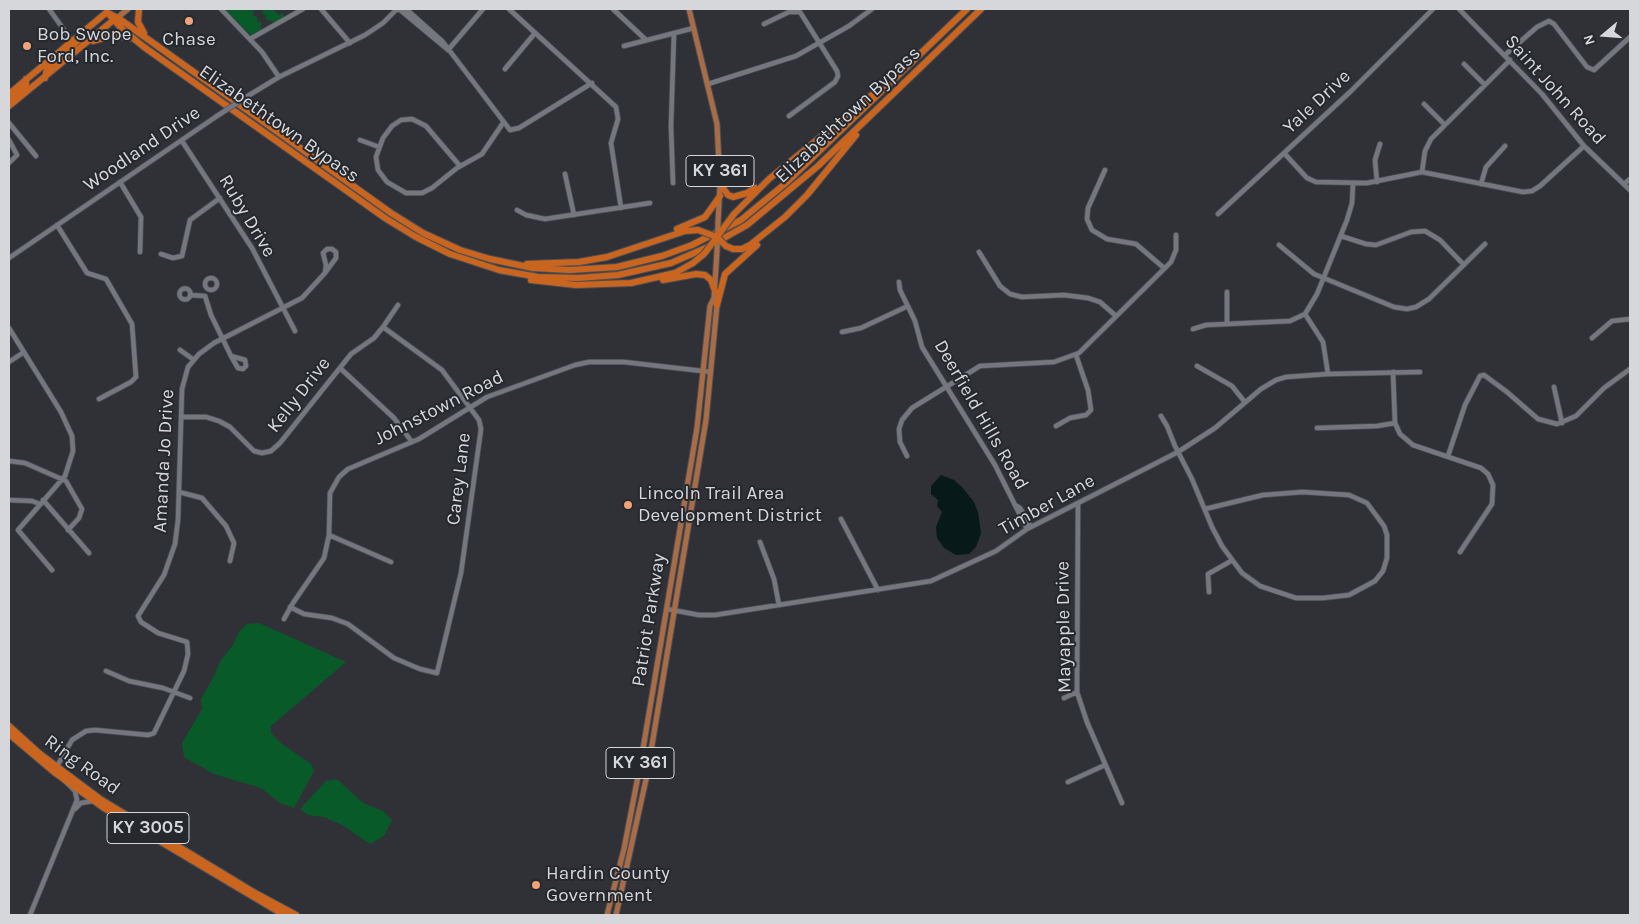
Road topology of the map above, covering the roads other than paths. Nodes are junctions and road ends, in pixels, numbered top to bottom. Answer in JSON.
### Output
{"nodes":[{"id":1,"x":49,"y":9,"type":"edge"},
{"id":2,"x":128,"y":9,"type":"edge"},
{"id":3,"x":139,"y":9,"type":"edge"},
{"id":4,"x":220,"y":9,"type":"edge"},
{"id":5,"x":303,"y":9,"type":"edge"},
{"id":6,"x":321,"y":9,"type":"edge"},
{"id":7,"x":398,"y":9,"type":"edge"},
{"id":8,"x":406,"y":9,"type":"edge"},
{"id":9,"x":483,"y":9,"type":"edge"},
{"id":10,"x":509,"y":9,"type":"edge"},
{"id":11,"x":613,"y":9,"type":"edge"},
{"id":12,"x":689,"y":9,"type":"edge"},
{"id":13,"x":872,"y":9,"type":"edge"},
{"id":14,"x":967,"y":9,"type":"edge"},
{"id":15,"x":981,"y":9,"type":"edge"},
{"id":16,"x":1433,"y":9,"type":"edge"},
{"id":17,"x":1459,"y":9,"type":"edge"},
{"id":18,"x":110,"y":11,"type":"edge"},
{"id":19,"x":115,"y":19,"type":"junction"},
{"id":20,"x":764,"y":24,"type":"dead end"},
{"id":21,"x":694,"y":28,"type":"junction"},
{"id":22,"x":85,"y":30,"type":"junction"},
{"id":23,"x":535,"y":33,"type":"junction"},
{"id":24,"x":674,"y":33,"type":"junction"},
{"id":25,"x":1630,"y":36,"type":"edge"},
{"id":26,"x":250,"y":39,"type":"junction"},
{"id":27,"x":646,"y":40,"type":"junction"},
{"id":28,"x":72,"y":41,"type":"junction"},
{"id":29,"x":87,"y":43,"type":"junction"},
{"id":30,"x":154,"y":43,"type":"junction"},
{"id":31,"x":350,"y":43,"type":"junction"},
{"id":32,"x":819,"y":44,"type":"junction"},
{"id":33,"x":624,"y":46,"type":"dead end"},
{"id":34,"x":144,"y":47,"type":"junction"},
{"id":35,"x":448,"y":50,"type":"junction"},
{"id":36,"x":1505,"y":54,"type":"junction"},
{"id":37,"x":1510,"y":60,"type":"junction"},
{"id":38,"x":1464,"y":64,"type":"dead end"},
{"id":39,"x":920,"y":68,"type":"junction"},
{"id":40,"x":505,"y":69,"type":"dead end"},
{"id":41,"x":900,"y":73,"type":"junction"},
{"id":42,"x":279,"y":77,"type":"junction"},
{"id":43,"x":44,"y":78,"type":"junction"},
{"id":44,"x":26,"y":79,"type":"junction"},
{"id":45,"x":592,"y":83,"type":"junction"},
{"id":46,"x":708,"y":84,"type":"junction"},
{"id":47,"x":1484,"y":85,"type":"junction"},
{"id":48,"x":9,"y":94,"type":"edge"},
{"id":49,"x":9,"y":100,"type":"edge"},
{"id":50,"x":1424,"y":104,"type":"dead end"},
{"id":51,"x":9,"y":106,"type":"edge"},
{"id":52,"x":789,"y":116,"type":"dead end"},
{"id":53,"x":9,"y":123,"type":"edge"},
{"id":54,"x":503,"y":124,"type":"junction"},
{"id":55,"x":1445,"y":125,"type":"junction"},
{"id":56,"x":9,"y":140,"type":"edge"},
{"id":57,"x":360,"y":140,"type":"dead end"},
{"id":58,"x":182,"y":141,"type":"junction"},
{"id":59,"x":1380,"y":144,"type":"dead end"},
{"id":60,"x":1505,"y":146,"type":"dead end"},
{"id":61,"x":1584,"y":146,"type":"junction"},
{"id":62,"x":379,"y":147,"type":"junction"},
{"id":63,"x":1284,"y":153,"type":"junction"},
{"id":64,"x":36,"y":156,"type":"dead end"},
{"id":65,"x":9,"y":163,"type":"edge"},
{"id":66,"x":460,"y":166,"type":"junction"},
{"id":67,"x":1105,"y":170,"type":"dead end"},
{"id":68,"x":1422,"y":172,"type":"junction"},
{"id":69,"x":566,"y":174,"type":"dead end"},
{"id":70,"x":769,"y":180,"type":"junction"},
{"id":71,"x":1630,"y":180,"type":"edge"},
{"id":72,"x":120,"y":182,"type":"junction"},
{"id":73,"x":1377,"y":182,"type":"junction"},
{"id":74,"x":673,"y":183,"type":"dead end"},
{"id":75,"x":720,"y":184,"type":"junction"},
{"id":76,"x":1353,"y":184,"type":"junction"},
{"id":77,"x":1481,"y":184,"type":"junction"},
{"id":78,"x":1628,"y":187,"type":"edge"},
{"id":79,"x":720,"y":196,"type":"junction"},
{"id":80,"x":220,"y":198,"type":"junction"},
{"id":81,"x":650,"y":203,"type":"dead end"},
{"id":82,"x":621,"y":208,"type":"junction"},
{"id":83,"x":517,"y":210,"type":"dead end"},
{"id":84,"x":1218,"y":214,"type":"dead end"},
{"id":85,"x":574,"y":215,"type":"junction"},
{"id":86,"x":785,"y":217,"type":"junction"},
{"id":87,"x":57,"y":225,"type":"junction"},
{"id":88,"x":1176,"y":235,"type":"dead end"},
{"id":89,"x":1341,"y":236,"type":"junction"},
{"id":90,"x":717,"y":237,"type":"junction"},
{"id":91,"x":657,"y":240,"type":"junction"},
{"id":92,"x":1484,"y":244,"type":"dead end"},
{"id":93,"x":1279,"y":245,"type":"dead end"},
{"id":94,"x":140,"y":252,"type":"dead end"},
{"id":95,"x":979,"y":252,"type":"dead end"},
{"id":96,"x":161,"y":254,"type":"dead end"},
{"id":97,"x":9,"y":258,"type":"edge"},
{"id":98,"x":510,"y":264,"type":"junction"},
{"id":99,"x":1464,"y":265,"type":"junction"},
{"id":100,"x":1164,"y":268,"type":"junction"},
{"id":101,"x":499,"y":270,"type":"junction"},
{"id":102,"x":325,"y":273,"type":"junction"},
{"id":103,"x":1323,"y":278,"type":"junction"},
{"id":104,"x":900,"y":282,"type":"dead end"},
{"id":105,"x":632,"y":283,"type":"junction"},
{"id":106,"x":209,"y":289,"type":"dead end"},
{"id":107,"x":1227,"y":292,"type":"dead end"},
{"id":108,"x":190,"y":295,"type":"dead end"},
{"id":109,"x":714,"y":295,"type":"junction"},
{"id":110,"x":205,"y":296,"type":"junction"},
{"id":111,"x":398,"y":305,"type":"dead end"},
{"id":112,"x":717,"y":305,"type":"junction"},
{"id":113,"x":908,"y":306,"type":"junction"},
{"id":114,"x":282,"y":309,"type":"junction"},
{"id":115,"x":1305,"y":314,"type":"junction"},
{"id":116,"x":1116,"y":316,"type":"junction"},
{"id":117,"x":1630,"y":319,"type":"edge"},
{"id":118,"x":1227,"y":324,"type":"junction"},
{"id":119,"x":384,"y":327,"type":"junction"},
{"id":120,"x":9,"y":328,"type":"edge"},
{"id":121,"x":1193,"y":329,"type":"dead end"},
{"id":122,"x":294,"y":331,"type":"dead end"},
{"id":123,"x":842,"y":332,"type":"dead end"},
{"id":124,"x":222,"y":338,"type":"junction"},
{"id":125,"x":1592,"y":338,"type":"dead end"},
{"id":126,"x":180,"y":350,"type":"dead end"},
{"id":127,"x":24,"y":352,"type":"junction"},
{"id":128,"x":1076,"y":354,"type":"junction"},
{"id":129,"x":232,"y":356,"type":"dead end"},
{"id":130,"x":194,"y":360,"type":"junction"},
{"id":131,"x":9,"y":362,"type":"edge"},
{"id":132,"x":1197,"y":366,"type":"dead end"},
{"id":133,"x":340,"y":368,"type":"junction"},
{"id":134,"x":1630,"y":369,"type":"edge"},
{"id":135,"x":703,"y":371,"type":"junction"},
{"id":136,"x":711,"y":372,"type":"junction"},
{"id":137,"x":1394,"y":372,"type":"junction"},
{"id":138,"x":1420,"y":372,"type":"dead end"},
{"id":139,"x":1328,"y":374,"type":"junction"},
{"id":140,"x":947,"y":386,"type":"junction"},
{"id":141,"x":1554,"y":387,"type":"dead end"},
{"id":142,"x":99,"y":400,"type":"dead end"},
{"id":143,"x":1244,"y":401,"type":"junction"},
{"id":144,"x":469,"y":407,"type":"junction"},
{"id":145,"x":1161,"y":416,"type":"dead end"},
{"id":146,"x":181,"y":417,"type":"junction"},
{"id":147,"x":1395,"y":422,"type":"junction"},
{"id":148,"x":1562,"y":423,"type":"junction"},
{"id":149,"x":1056,"y":426,"type":"dead end"},
{"id":150,"x":1317,"y":428,"type":"dead end"},
{"id":151,"x":412,"y":442,"type":"junction"},
{"id":152,"x":1178,"y":452,"type":"junction"},
{"id":153,"x":907,"y":456,"type":"dead end"},
{"id":154,"x":1448,"y":456,"type":"junction"},
{"id":155,"x":9,"y":461,"type":"edge"},
{"id":156,"x":62,"y":480,"type":"junction"},
{"id":157,"x":179,"y":492,"type":"junction"},
{"id":158,"x":9,"y":500,"type":"edge"},
{"id":159,"x":41,"y":502,"type":"junction"},
{"id":160,"x":1078,"y":503,"type":"junction"},
{"id":161,"x":1205,"y":509,"type":"junction"},
{"id":162,"x":842,"y":519,"type":"dead end"},
{"id":163,"x":1029,"y":528,"type":"junction"},
{"id":164,"x":68,"y":530,"type":"junction"},
{"id":165,"x":329,"y":535,"type":"junction"},
{"id":166,"x":760,"y":542,"type":"dead end"},
{"id":167,"x":1460,"y":552,"type":"dead end"},
{"id":168,"x":89,"y":553,"type":"dead end"},
{"id":169,"x":230,"y":561,"type":"dead end"},
{"id":170,"x":1232,"y":561,"type":"junction"},
{"id":171,"x":391,"y":562,"type":"dead end"},
{"id":172,"x":52,"y":570,"type":"dead end"},
{"id":173,"x":878,"y":590,"type":"junction"},
{"id":174,"x":1209,"y":592,"type":"dead end"},
{"id":175,"x":779,"y":605,"type":"junction"},
{"id":176,"x":290,"y":607,"type":"junction"},
{"id":177,"x":666,"y":609,"type":"junction"},
{"id":178,"x":675,"y":610,"type":"junction"},
{"id":179,"x":284,"y":620,"type":"dead end"},
{"id":180,"x":106,"y":671,"type":"dead end"},
{"id":181,"x":174,"y":692,"type":"junction"},
{"id":182,"x":1077,"y":692,"type":"junction"},
{"id":183,"x":190,"y":698,"type":"dead end"},
{"id":184,"x":1064,"y":698,"type":"dead end"},
{"id":185,"x":9,"y":726,"type":"edge"},
{"id":186,"x":9,"y":734,"type":"edge"},
{"id":187,"x":1105,"y":765,"type":"junction"},
{"id":188,"x":55,"y":770,"type":"junction"},
{"id":189,"x":64,"y":780,"type":"junction"},
{"id":190,"x":1068,"y":782,"type":"dead end"},
{"id":191,"x":93,"y":801,"type":"junction"},
{"id":192,"x":1122,"y":803,"type":"dead end"},
{"id":193,"x":72,"y":812,"type":"junction"},
{"id":194,"x":30,"y":915,"type":"edge"},
{"id":195,"x":284,"y":915,"type":"edge"},
{"id":196,"x":296,"y":915,"type":"edge"},
{"id":197,"x":607,"y":915,"type":"edge"},
{"id":198,"x":616,"y":915,"type":"edge"}],
"edges":[{"from":1,"to":28,"type":"street"},
{"from":2,"to":19,"type":"main road"},
{"from":3,"to":30,"type":"highway"},
{"from":4,"to":26,"type":"street"},
{"from":5,"to":26,"type":"street"},
{"from":6,"to":31,"type":"street"},
{"from":7,"to":31,"type":"street","name":"Woodland Drive"},
{"from":7,"to":35,"type":"street"},
{"from":8,"to":35,"type":"street"},
{"from":9,"to":35,"type":"street"},
{"from":10,"to":23,"type":"street"},
{"from":11,"to":27,"type":"street"},
{"from":12,"to":21,"type":"main road"},
{"from":13,"to":32,"type":"street"},
{"from":14,"to":41,"type":"highway","name":"Elizabethtown Bypass"},
{"from":15,"to":39,"type":"highway","name":"Elizabethtown Bypass"},
{"from":16,"to":63,"type":"street","name":"Yale Drive"},
{"from":17,"to":36,"type":"street","name":"Saint John Road"},
{"from":18,"to":19,"type":"highway","name":"Elizabethtown Bypass"},
{"from":18,"to":22,"type":"highway"},
{"from":19,"to":29,"type":"highway"},
{"from":19,"to":30,"type":"highway","name":"Elizabethtown Bypass"},
{"from":19,"to":34,"type":"highway","name":"Elizabethtown Bypass"},
{"from":20,"to":32,"type":"street"},
{"from":21,"to":24,"type":"street"},
{"from":21,"to":46,"type":"main road"},
{"from":22,"to":28,"type":"highway"},
{"from":22,"to":43,"type":"highway"},
{"from":23,"to":40,"type":"street"},
{"from":23,"to":45,"type":"street"},
{"from":24,"to":27,"type":"street"},
{"from":24,"to":74,"type":"street"},
{"from":25,"to":36,"type":"street"},
{"from":26,"to":42,"type":"street"},
{"from":27,"to":33,"type":"street"},
{"from":28,"to":44,"type":"highway"},
{"from":29,"to":34,"type":"highway"},
{"from":29,"to":43,"type":"highway"},
{"from":30,"to":98,"type":"highway","name":"Elizabethtown Bypass"},
{"from":31,"to":42,"type":"street","name":"Woodland Drive"},
{"from":32,"to":46,"type":"street"},
{"from":32,"to":52,"type":"street"},
{"from":34,"to":101,"type":"highway","name":"Elizabethtown Bypass"},
{"from":35,"to":54,"type":"street"},
{"from":36,"to":37,"type":"street","name":"Saint John Road"},
{"from":37,"to":47,"type":"street"},
{"from":37,"to":61,"type":"street","name":"Saint John Road"},
{"from":38,"to":47,"type":"street"},
{"from":39,"to":86,"type":"highway"},
{"from":39,"to":101,"type":"highway","name":"Elizabethtown Bypass"},
{"from":41,"to":70,"type":"highway"},
{"from":41,"to":98,"type":"highway","name":"Elizabethtown Bypass"},
{"from":42,"to":58,"type":"street","name":"Woodland Drive","bridge":true},
{"from":43,"to":51,"type":"highway"},
{"from":44,"to":48,"type":"highway"},
{"from":44,"to":49,"type":"highway"},
{"from":45,"to":54,"type":"street"},
{"from":45,"to":82,"type":"street"},
{"from":46,"to":75,"type":"main road","number":"KY 361"},
{"from":47,"to":55,"type":"street"},
{"from":50,"to":55,"type":"street"},
{"from":53,"to":64,"type":"street"},
{"from":54,"to":66,"type":"street"},
{"from":55,"to":68,"type":"street"},
{"from":56,"to":65,"type":"street"},
{"from":57,"to":62,"type":"street"},
{"from":58,"to":72,"type":"street","name":"Woodland Drive"},
{"from":58,"to":80,"type":"street","name":"Ruby Drive"},
{"from":59,"to":73,"type":"street"},
{"from":60,"to":77,"type":"street"},
{"from":61,"to":77,"type":"street"},
{"from":61,"to":78,"type":"street","name":"Saint John Road"},
{"from":62,"to":66,"type":"street"},
{"from":62,"to":66,"type":"street"},
{"from":63,"to":76,"type":"street"},
{"from":63,"to":84,"type":"street","name":"Yale Drive"},
{"from":67,"to":100,"type":"street"},
{"from":68,"to":73,"type":"street"},
{"from":68,"to":77,"type":"street"},
{"from":69,"to":85,"type":"street"},
{"from":70,"to":75,"type":"highway"},
{"from":70,"to":90,"type":"highway","bridge":true},
{"from":71,"to":78,"type":"street"},
{"from":72,"to":87,"type":"street","name":"Woodland Drive"},
{"from":72,"to":94,"type":"street"},
{"from":73,"to":76,"type":"street"},
{"from":75,"to":79,"type":"main road","number":"KY 361"},
{"from":76,"to":89,"type":"street"},
{"from":79,"to":90,"type":"main road","name":"Patriot Parkway","number":"KY 361","bridge":true},
{"from":79,"to":91,"type":"highway"},
{"from":80,"to":96,"type":"street"},
{"from":80,"to":114,"type":"street","name":"Ruby Drive"},
{"from":81,"to":82,"type":"street"},
{"from":82,"to":85,"type":"street"},
{"from":83,"to":85,"type":"street"},
{"from":86,"to":90,"type":"highway","bridge":true},
{"from":86,"to":112,"type":"highway"},
{"from":87,"to":97,"type":"street","name":"Woodland Drive"},
{"from":87,"to":142,"type":"street"},
{"from":88,"to":100,"type":"street"},
{"from":89,"to":99,"type":"street"},
{"from":89,"to":103,"type":"street"},
{"from":90,"to":91,"type":"highway","bridge":true},
{"from":90,"to":105,"type":"highway","bridge":true},
{"from":90,"to":109,"type":"main road","name":"Patriot Parkway","number":"KY 361","bridge":true},
{"from":91,"to":98,"type":"highway"},
{"from":92,"to":99,"type":"street"},
{"from":93,"to":103,"type":"street"},
{"from":95,"to":116,"type":"street"},
{"from":99,"to":103,"type":"street"},
{"from":100,"to":116,"type":"street"},
{"from":101,"to":105,"type":"highway"},
{"from":102,"to":102,"type":"street","name":"Amanda Jo Drive"},
{"from":102,"to":114,"type":"street","name":"Amanda Jo Drive"},
{"from":103,"to":115,"type":"street"},
{"from":104,"to":113,"type":"street","name":"Deerfield Hills Road"},
{"from":105,"to":109,"type":"highway"},
{"from":106,"to":110,"type":"street"},
{"from":107,"to":118,"type":"street"},
{"from":108,"to":110,"type":"street"},
{"from":109,"to":112,"type":"main road","name":"Patriot Parkway","number":"KY 361"},
{"from":109,"to":135,"type":"main road","name":"Patriot Parkway","number":"KY 361"},
{"from":110,"to":124,"type":"street"},
{"from":111,"to":119,"type":"street","name":"Kelly Drive"},
{"from":112,"to":136,"type":"main road","name":"Patriot Parkway","number":"KY 361"},
{"from":113,"to":123,"type":"street"},
{"from":113,"to":140,"type":"street","name":"Deerfield Hills Road"},
{"from":114,"to":122,"type":"street","name":"Ruby Drive"},
{"from":114,"to":124,"type":"street","name":"Amanda Jo Drive"},
{"from":115,"to":118,"type":"street"},
{"from":115,"to":139,"type":"street"},
{"from":116,"to":128,"type":"street"},
{"from":117,"to":125,"type":"street"},
{"from":118,"to":121,"type":"street"},
{"from":119,"to":133,"type":"street","name":"Kelly Drive"},
{"from":119,"to":144,"type":"street","name":"Carey Lane"},
{"from":120,"to":127,"type":"street"},
{"from":124,"to":129,"type":"street"},
{"from":124,"to":130,"type":"street","name":"Amanda Jo Drive"},
{"from":126,"to":130,"type":"street"},
{"from":127,"to":131,"type":"street"},
{"from":127,"to":156,"type":"street"},
{"from":128,"to":140,"type":"street"},
{"from":128,"to":149,"type":"street"},
{"from":130,"to":146,"type":"street","name":"Amanda Jo Drive"},
{"from":132,"to":143,"type":"street"},
{"from":133,"to":146,"type":"street","name":"Kelly Drive"},
{"from":133,"to":151,"type":"street"},
{"from":134,"to":148,"type":"street"},
{"from":135,"to":136,"type":"street","name":"Johnstown Road"},
{"from":135,"to":144,"type":"street","name":"Johnstown Road"},
{"from":135,"to":177,"type":"main road","name":"Patriot Parkway","number":"KY 361"},
{"from":136,"to":178,"type":"main road","name":"Patriot Parkway","number":"KY 361"},
{"from":137,"to":138,"type":"street","name":"Timber Lane"},
{"from":137,"to":139,"type":"street","name":"Timber Lane"},
{"from":137,"to":147,"type":"street"},
{"from":139,"to":143,"type":"street","name":"Timber Lane"},
{"from":140,"to":153,"type":"street"},
{"from":140,"to":163,"type":"street","name":"Deerfield Hills Road"},
{"from":141,"to":148,"type":"street"},
{"from":143,"to":152,"type":"street","name":"Timber Lane"},
{"from":144,"to":151,"type":"street","name":"Johnstown Road"},
{"from":144,"to":176,"type":"street","name":"Carey Lane"},
{"from":145,"to":152,"type":"street"},
{"from":146,"to":157,"type":"street","name":"Amanda Jo Drive"},
{"from":147,"to":150,"type":"street"},
{"from":147,"to":154,"type":"street"},
{"from":148,"to":154,"type":"street"},
{"from":151,"to":165,"type":"street","name":"Johnstown Road"},
{"from":152,"to":160,"type":"street","name":"Timber Lane"},
{"from":152,"to":161,"type":"street"},
{"from":154,"to":167,"type":"street"},
{"from":155,"to":156,"type":"street"},
{"from":156,"to":159,"type":"street"},
{"from":156,"to":164,"type":"street"},
{"from":157,"to":169,"type":"street"},
{"from":157,"to":181,"type":"street","name":"Amanda Jo Drive"},
{"from":158,"to":159,"type":"street"},
{"from":159,"to":164,"type":"street"},
{"from":159,"to":172,"type":"street"},
{"from":160,"to":163,"type":"street","name":"Timber Lane"},
{"from":160,"to":182,"type":"street","name":"Mayapple Drive"},
{"from":161,"to":170,"type":"street"},
{"from":161,"to":170,"type":"street"},
{"from":162,"to":173,"type":"street"},
{"from":163,"to":173,"type":"street","name":"Timber Lane"},
{"from":164,"to":168,"type":"street"},
{"from":165,"to":171,"type":"street"},
{"from":165,"to":176,"type":"street","name":"Johnstown Road"},
{"from":166,"to":175,"type":"street"},
{"from":170,"to":174,"type":"street"},
{"from":173,"to":175,"type":"street","name":"Timber Lane"},
{"from":175,"to":178,"type":"street","name":"Timber Lane"},
{"from":176,"to":179,"type":"street","name":"Johnstown Road"},
{"from":177,"to":178,"type":"street","name":"Timber Lane"},
{"from":177,"to":197,"type":"main road","name":"Patriot Parkway","number":"KY 361"},
{"from":178,"to":198,"type":"main road","name":"Patriot Parkway","number":"KY 361"},
{"from":180,"to":181,"type":"street"},
{"from":181,"to":183,"type":"street"},
{"from":181,"to":188,"type":"street","name":"Amanda Jo Drive"},
{"from":182,"to":184,"type":"street"},
{"from":182,"to":187,"type":"street","name":"Mayapple Drive"},
{"from":185,"to":188,"type":"highway","name":"Ring Road","number":"KY 3005"},
{"from":186,"to":188,"type":"highway","name":"Ring Road","number":"KY 3005"},
{"from":187,"to":190,"type":"street"},
{"from":187,"to":192,"type":"street","name":"Mayapple Drive"},
{"from":188,"to":189,"type":"highway","name":"Ring Road","number":"KY 3005"},
{"from":188,"to":196,"type":"highway","name":"Ring Road","number":"KY 3005"},
{"from":189,"to":191,"type":"highway","name":"Ring Road","number":"KY 3005"},
{"from":189,"to":193,"type":"street"},
{"from":191,"to":193,"type":"street"},
{"from":191,"to":195,"type":"highway","name":"Ring Road","number":"KY 3005"},
{"from":193,"to":194,"type":"street"}]}
